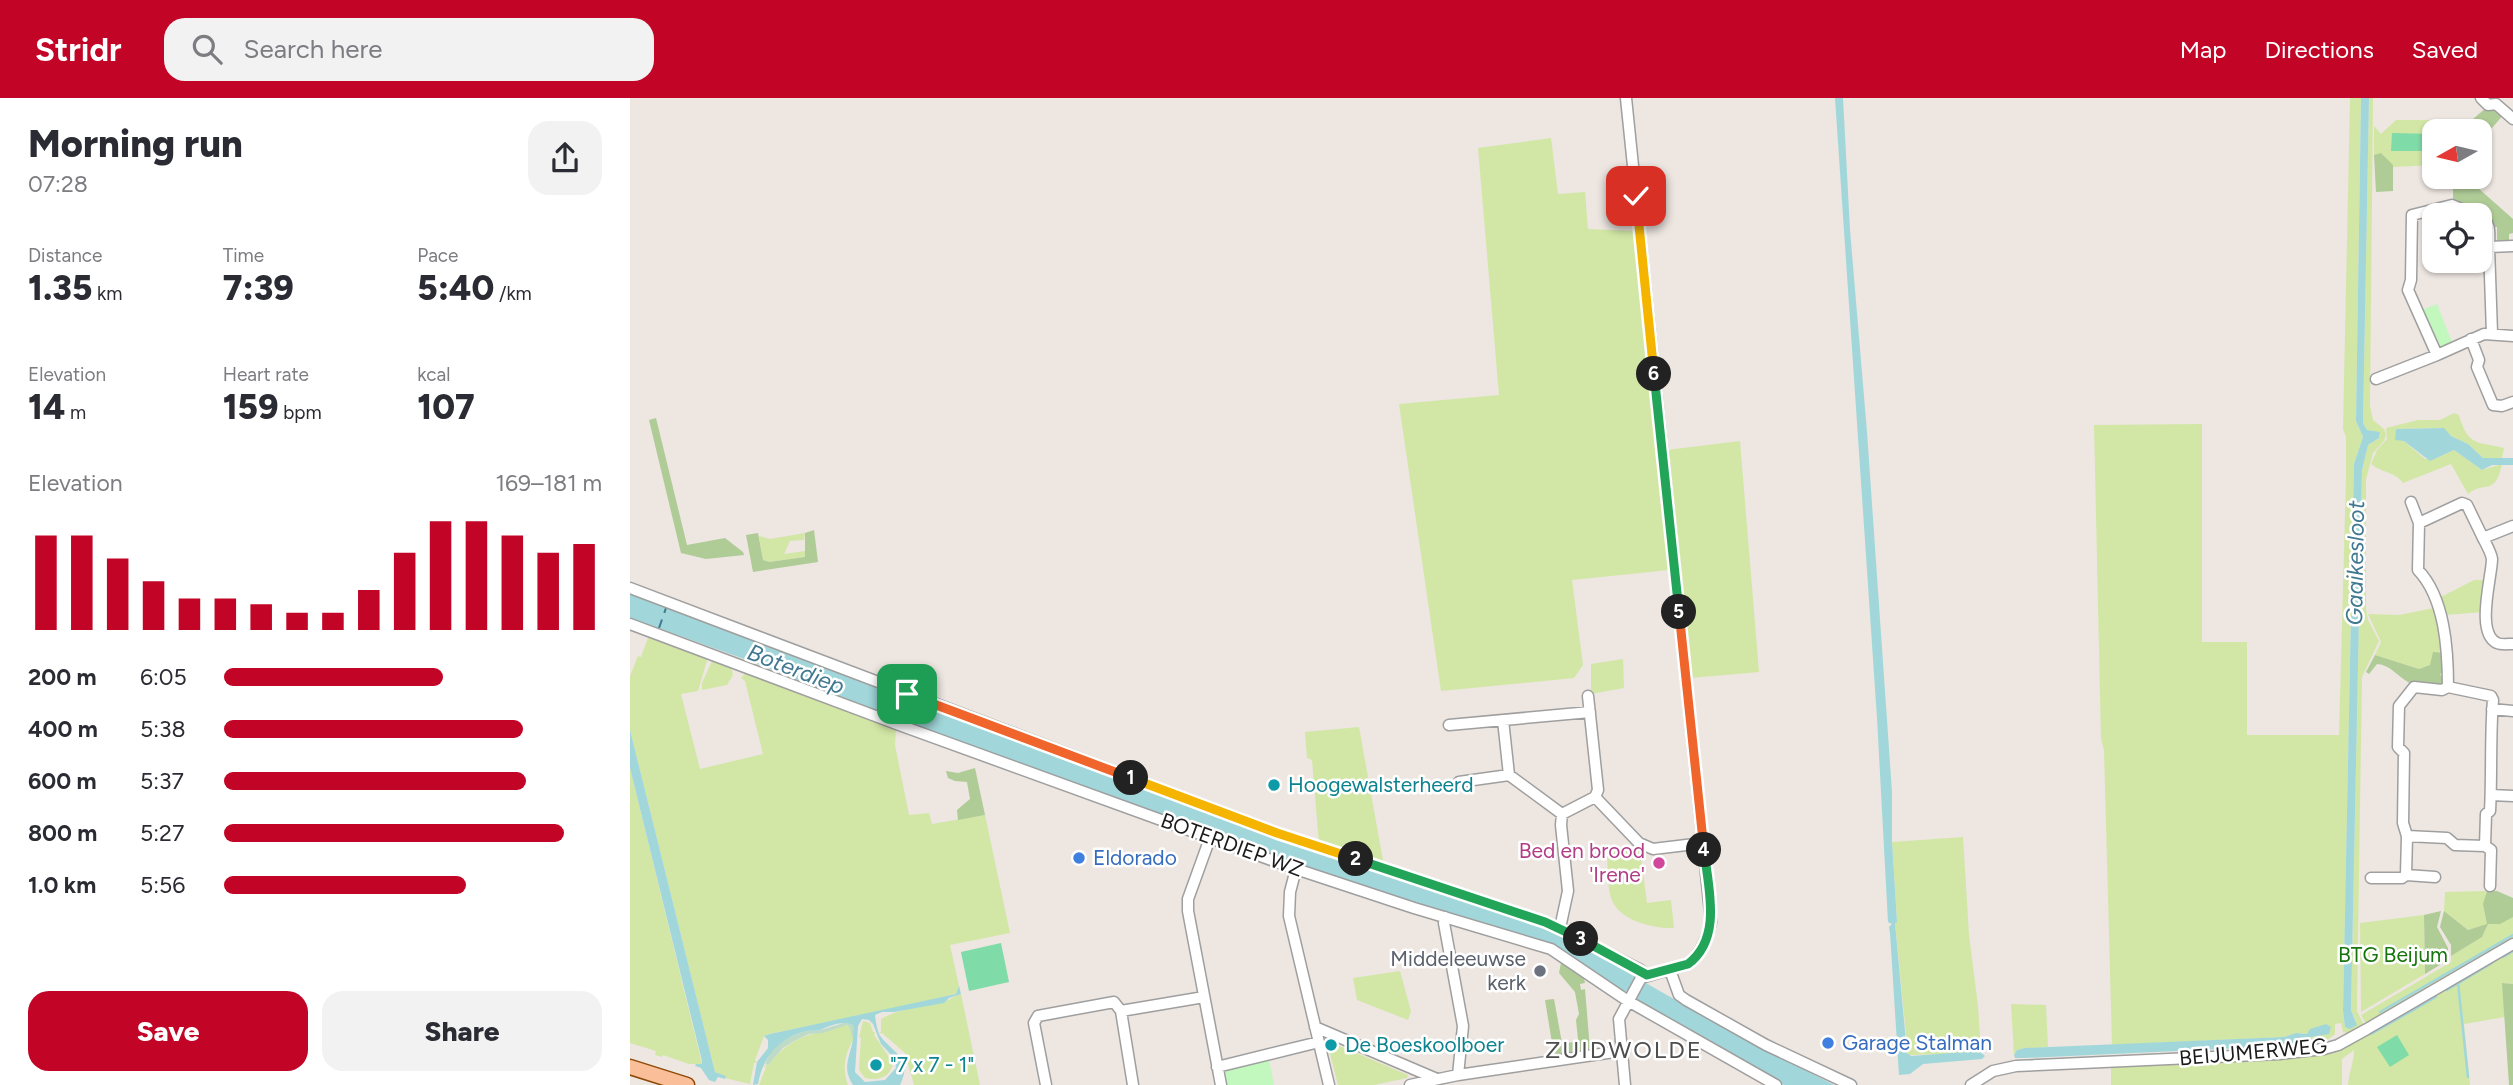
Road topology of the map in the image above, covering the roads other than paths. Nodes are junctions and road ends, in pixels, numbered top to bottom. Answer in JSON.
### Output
{"nodes":[{"id":1,"x":1626,"y":98,"type":"edge"},
{"id":2,"x":2481,"y":98,"type":"edge"},
{"id":3,"x":2513,"y":119,"type":"edge"},
{"id":4,"x":2422,"y":212,"type":"edge"},
{"id":5,"x":2513,"y":246,"type":"edge"},
{"id":6,"x":2492,"y":247,"type":"edge"},
{"id":7,"x":2489,"y":273,"type":"edge"},
{"id":8,"x":2492,"y":333,"type":"junction"},
{"id":9,"x":2513,"y":336,"type":"edge"},
{"id":10,"x":2471,"y":339,"type":"junction"},
{"id":11,"x":2435,"y":356,"type":"junction"},
{"id":12,"x":2438,"y":369,"type":"dead end"},
{"id":13,"x":2376,"y":379,"type":"dead end"},
{"id":14,"x":2511,"y":406,"type":"edge"},
{"id":15,"x":2411,"y":502,"type":"dead end"},
{"id":16,"x":2419,"y":523,"type":"junction"},
{"id":17,"x":2513,"y":526,"type":"edge"},
{"id":18,"x":2483,"y":538,"type":"junction"},
{"id":19,"x":630,"y":588,"type":"edge"},
{"id":20,"x":630,"y":624,"type":"edge"},
{"id":21,"x":2513,"y":644,"type":"edge"},
{"id":22,"x":2448,"y":687,"type":"junction"},
{"id":23,"x":1588,"y":695,"type":"dead end"},
{"id":24,"x":2492,"y":709,"type":"junction"},
{"id":25,"x":2513,"y":711,"type":"edge"},
{"id":26,"x":1590,"y":712,"type":"junction"},
{"id":27,"x":1503,"y":720,"type":"junction"},
{"id":28,"x":1449,"y":725,"type":"dead end"},
{"id":29,"x":1509,"y":775,"type":"junction"},
{"id":30,"x":1459,"y":782,"type":"dead end"},
{"id":31,"x":2491,"y":795,"type":"junction"},
{"id":32,"x":2513,"y":796,"type":"edge"},
{"id":33,"x":1595,"y":797,"type":"junction"},
{"id":34,"x":1562,"y":814,"type":"junction"},
{"id":35,"x":2407,"y":836,"type":"junction"},
{"id":36,"x":1210,"y":838,"type":"junction"},
{"id":37,"x":1703,"y":843,"type":"junction"},
{"id":38,"x":2485,"y":846,"type":"junction"},
{"id":39,"x":1296,"y":869,"type":"junction"},
{"id":40,"x":2406,"y":875,"type":"junction"},
{"id":41,"x":2435,"y":877,"type":"dead end"},
{"id":42,"x":2371,"y":878,"type":"dead end"},
{"id":43,"x":2490,"y":886,"type":"dead end"},
{"id":44,"x":1445,"y":917,"type":"junction"},
{"id":45,"x":1560,"y":928,"type":"junction"},
{"id":46,"x":2513,"y":944,"type":"edge"},
{"id":47,"x":1670,"y":970,"type":"junction"},
{"id":48,"x":1644,"y":977,"type":"junction"},
{"id":49,"x":1204,"y":997,"type":"junction"},
{"id":50,"x":1629,"y":1000,"type":"junction"},
{"id":51,"x":1121,"y":1011,"type":"junction"},
{"id":52,"x":1315,"y":1027,"type":"junction"},
{"id":53,"x":1319,"y":1042,"type":"junction"},
{"id":54,"x":1620,"y":1051,"type":"junction"},
{"id":55,"x":630,"y":1067,"type":"edge"},
{"id":56,"x":1217,"y":1067,"type":"junction"},
{"id":57,"x":1458,"y":1075,"type":"junction"},
{"id":58,"x":1437,"y":1079,"type":"junction"},
{"id":59,"x":687,"y":1085,"type":"edge"},
{"id":60,"x":1046,"y":1085,"type":"edge"},
{"id":61,"x":1133,"y":1085,"type":"edge"},
{"id":62,"x":1221,"y":1085,"type":"edge"},
{"id":63,"x":1329,"y":1085,"type":"edge"},
{"id":64,"x":1410,"y":1085,"type":"edge"},
{"id":65,"x":1625,"y":1085,"type":"edge"},
{"id":66,"x":1776,"y":1085,"type":"edge"},
{"id":67,"x":1850,"y":1085,"type":"edge"},
{"id":68,"x":1971,"y":1085,"type":"edge"}],
"edges":[{"from":1,"to":37,"type":"street"},
{"from":2,"to":3,"type":"street"},
{"from":4,"to":11,"type":"street"},
{"from":5,"to":6,"type":"street"},
{"from":7,"to":8,"type":"street"},
{"from":8,"to":9,"type":"street"},
{"from":8,"to":10,"type":"street"},
{"from":10,"to":11,"type":"street"},
{"from":10,"to":14,"type":"street"},
{"from":11,"to":12,"type":"street"},
{"from":11,"to":13,"type":"street"},
{"from":15,"to":16,"type":"street"},
{"from":16,"to":18,"type":"street"},
{"from":16,"to":22,"type":"street"},
{"from":17,"to":18,"type":"street"},
{"from":18,"to":21,"type":"street"},
{"from":19,"to":45,"type":"street"},
{"from":20,"to":36,"type":"street","name":"BOTERDIEP WZ"},
{"from":22,"to":24,"type":"street"},
{"from":22,"to":35,"type":"street"},
{"from":23,"to":26,"type":"street"},
{"from":24,"to":25,"type":"street"},
{"from":24,"to":31,"type":"street"},
{"from":26,"to":27,"type":"street"},
{"from":26,"to":33,"type":"street"},
{"from":27,"to":28,"type":"street"},
{"from":27,"to":29,"type":"street"},
{"from":29,"to":30,"type":"street"},
{"from":29,"to":34,"type":"street"},
{"from":31,"to":32,"type":"street"},
{"from":31,"to":38,"type":"street"},
{"from":33,"to":34,"type":"street"},
{"from":33,"to":37,"type":"street"},
{"from":34,"to":45,"type":"street"},
{"from":35,"to":38,"type":"street"},
{"from":35,"to":40,"type":"street"},
{"from":36,"to":39,"type":"street","name":"BOTERDIEP WZ"},
{"from":36,"to":49,"type":"street"},
{"from":37,"to":47,"type":"street"},
{"from":38,"to":43,"type":"street"},
{"from":39,"to":44,"type":"street","name":"BOTERDIEP WZ"},
{"from":39,"to":52,"type":"street"},
{"from":40,"to":41,"type":"street"},
{"from":40,"to":42,"type":"street"},
{"from":44,"to":50,"type":"street","name":"BOTERDIEP WZ"},
{"from":44,"to":57,"type":"street"},
{"from":45,"to":48,"type":"street"},
{"from":46,"to":68,"type":"street","name":"BEIJUMERWEG"},
{"from":47,"to":48,"type":"street"},
{"from":47,"to":67,"type":"street"},
{"from":48,"to":50,"type":"street"},
{"from":49,"to":51,"type":"street"},
{"from":49,"to":56,"type":"street"},
{"from":50,"to":54,"type":"street"},
{"from":50,"to":66,"type":"street","name":"BOTERDIEP WZ"},
{"from":51,"to":60,"type":"street"},
{"from":51,"to":61,"type":"street"},
{"from":52,"to":53,"type":"street"},
{"from":52,"to":58,"type":"street"},
{"from":53,"to":56,"type":"street"},
{"from":53,"to":63,"type":"street"},
{"from":54,"to":57,"type":"street"},
{"from":54,"to":65,"type":"street"},
{"from":55,"to":59,"type":"main road"},
{"from":56,"to":62,"type":"street"},
{"from":57,"to":58,"type":"street"},
{"from":58,"to":64,"type":"street"}]}
